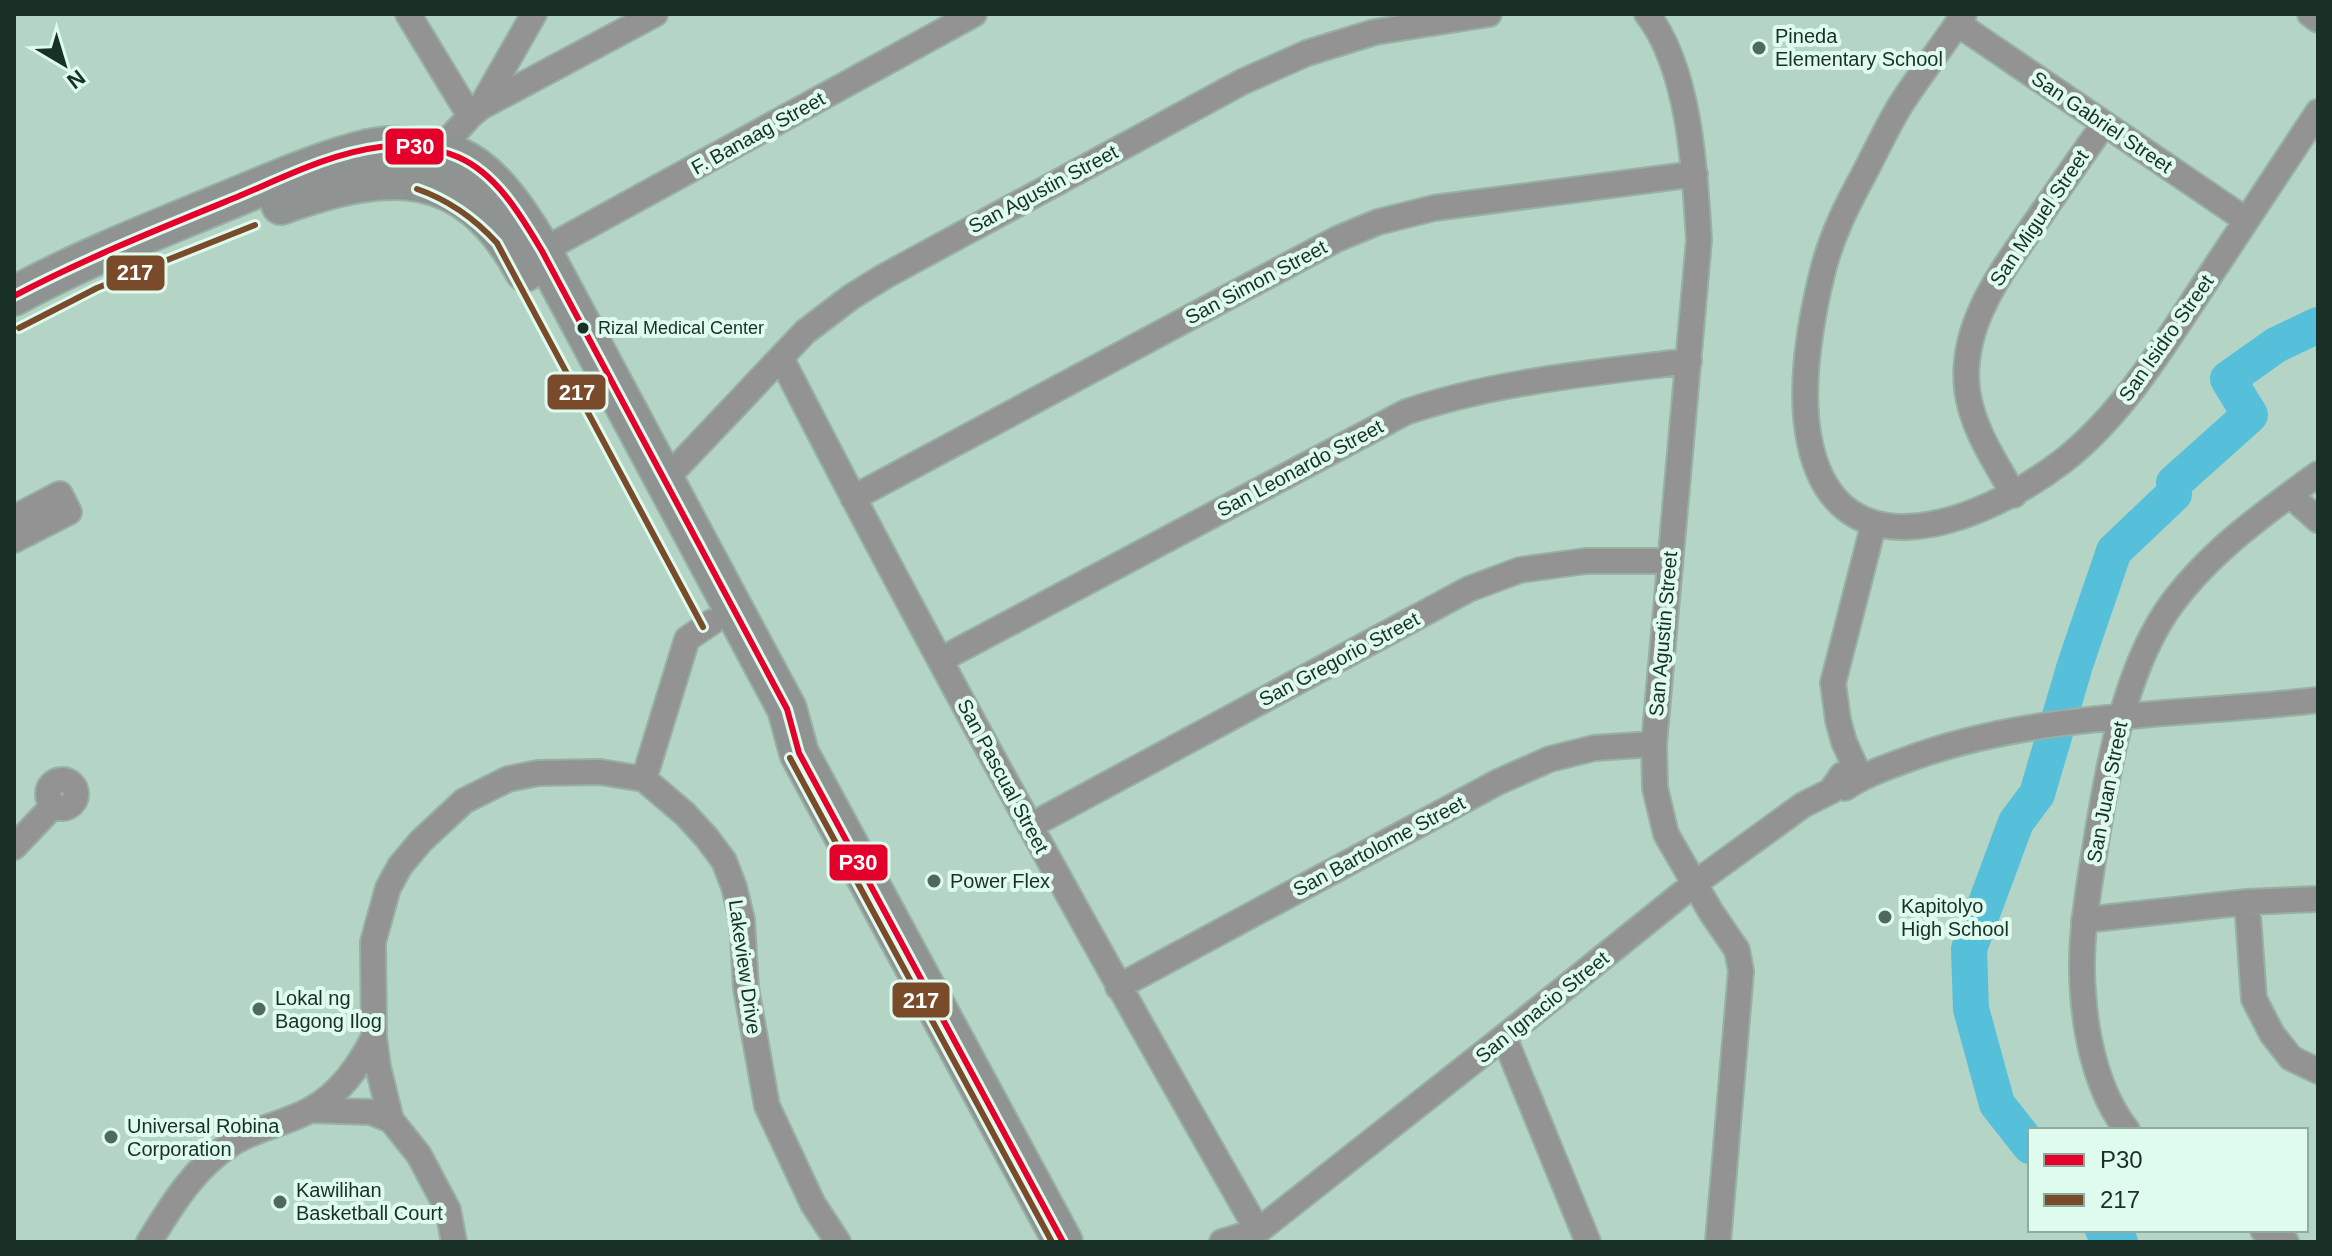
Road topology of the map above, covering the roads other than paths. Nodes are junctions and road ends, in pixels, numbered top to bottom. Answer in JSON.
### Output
{"nodes":[{"id":1,"x":408,"y":14,"type":"edge"},
{"id":2,"x":534,"y":14,"type":"edge"},
{"id":3,"x":655,"y":14,"type":"edge"},
{"id":4,"x":974,"y":14,"type":"edge"},
{"id":5,"x":1489,"y":14,"type":"edge"},
{"id":6,"x":1647,"y":14,"type":"edge"},
{"id":7,"x":2310,"y":14,"type":"edge"},
{"id":8,"x":1961,"y":19,"type":"edge"},
{"id":9,"x":2318,"y":20,"type":"edge"},
{"id":10,"x":475,"y":112,"type":"junction"},
{"id":11,"x":2318,"y":112,"type":"edge"},
{"id":12,"x":2104,"y":124,"type":"junction"},
{"id":13,"x":429,"y":165,"type":"junction"},
{"id":14,"x":1695,"y":174,"type":"junction"},
{"id":15,"x":2246,"y":220,"type":"junction"},
{"id":16,"x":542,"y":251,"type":"junction"},
{"id":17,"x":14,"y":296,"type":"edge"},
{"id":18,"x":14,"y":319,"type":"edge"},
{"id":19,"x":781,"y":358,"type":"junction"},
{"id":20,"x":1689,"y":361,"type":"junction"},
{"id":21,"x":2318,"y":474,"type":"edge"},
{"id":22,"x":664,"y":481,"type":"junction"},
{"id":23,"x":2014,"y":495,"type":"junction"},
{"id":24,"x":2290,"y":495,"type":"junction"},
{"id":25,"x":853,"y":498,"type":"junction"},
{"id":26,"x":14,"y":518,"type":"edge"},
{"id":27,"x":2318,"y":520,"type":"edge"},
{"id":28,"x":1874,"y":523,"type":"junction"},
{"id":29,"x":14,"y":540,"type":"edge"},
{"id":30,"x":1669,"y":561,"type":"junction"},
{"id":31,"x":712,"y":622,"type":"junction"},
{"id":32,"x":940,"y":660,"type":"junction"},
{"id":33,"x":2318,"y":700,"type":"edge"},
{"id":34,"x":2122,"y":717,"type":"junction"},
{"id":35,"x":1654,"y":744,"type":"junction"},
{"id":36,"x":799,"y":753,"type":"junction"},
{"id":37,"x":1858,"y":778,"type":"junction"},
{"id":38,"x":644,"y":779,"type":"junction"},
{"id":39,"x":54,"y":805,"type":"dead end"},
{"id":40,"x":1030,"y":826,"type":"junction"},
{"id":41,"x":14,"y":847,"type":"edge"},
{"id":42,"x":1694,"y":884,"type":"junction"},
{"id":43,"x":2318,"y":899,"type":"edge"},
{"id":44,"x":2247,"y":902,"type":"junction"},
{"id":45,"x":2084,"y":920,"type":"junction"},
{"id":46,"x":1118,"y":987,"type":"junction"},
{"id":47,"x":374,"y":1037,"type":"junction"},
{"id":48,"x":1504,"y":1037,"type":"junction"},
{"id":49,"x":2318,"y":1071,"type":"edge"},
{"id":50,"x":311,"y":1110,"type":"junction"},
{"id":51,"x":391,"y":1120,"type":"junction"},
{"id":52,"x":2126,"y":1128,"type":"edge"},
{"id":53,"x":2267,"y":1232,"type":"edge"},
{"id":54,"x":1255,"y":1236,"type":"edge"},
{"id":55,"x":149,"y":1242,"type":"edge"},
{"id":56,"x":454,"y":1242,"type":"edge"},
{"id":57,"x":838,"y":1242,"type":"edge"},
{"id":58,"x":1063,"y":1242,"type":"edge"},
{"id":59,"x":1222,"y":1242,"type":"edge"},
{"id":60,"x":1588,"y":1242,"type":"edge"},
{"id":61,"x":1718,"y":1242,"type":"edge"},
{"id":62,"x":2286,"y":1242,"type":"edge"}],
"edges":[{"from":1,"to":10,"type":"street"},
{"from":2,"to":10,"type":"street"},
{"from":3,"to":10,"type":"street"},
{"from":4,"to":16,"type":"street","name":"F. Banaag Street"},
{"from":5,"to":19,"type":"street","name":"San Agustin Street"},
{"from":6,"to":14,"type":"street","name":"San Agustin Street"},
{"from":7,"to":9,"type":"street"},
{"from":8,"to":12,"type":"street","name":"San Gabriel Street"},
{"from":8,"to":28,"type":"street","name":"San Isidro Street"},
{"from":10,"to":13,"type":"street"},
{"from":11,"to":15,"type":"street","name":"San Isidro Street"},
{"from":12,"to":15,"type":"street","name":"San Gabriel Street"},
{"from":12,"to":23,"type":"street","name":"San Miguel Street"},
{"from":13,"to":16,"type":"main road"},
{"from":13,"to":17,"type":"main road"},
{"from":13,"to":18,"type":"main road"},
{"from":13,"to":31,"type":"main road"},
{"from":14,"to":20,"type":"street","name":"San Agustin Street"},
{"from":14,"to":25,"type":"street","name":"San Simon Street"},
{"from":15,"to":23,"type":"street","name":"San Isidro Street"},
{"from":16,"to":22,"type":"main road"},
{"from":19,"to":22,"type":"street","name":"San Agustin Street"},
{"from":19,"to":25,"type":"street","name":"San Pascual Street"},
{"from":20,"to":30,"type":"street","name":"San Agustin Street"},
{"from":20,"to":32,"type":"street","name":"San Leonardo Street"},
{"from":21,"to":24,"type":"street","name":"San Juan Street"},
{"from":22,"to":36,"type":"main road"},
{"from":23,"to":28,"type":"street","name":"San Isidro Street"},
{"from":24,"to":27,"type":"street"},
{"from":24,"to":34,"type":"street","name":"San Juan Street"},
{"from":25,"to":32,"type":"street","name":"San Pascual Street"},
{"from":26,"to":29,"type":"street"},
{"from":28,"to":37,"type":"street"},
{"from":30,"to":35,"type":"street","name":"San Agustin Street"},
{"from":30,"to":40,"type":"street","name":"San Gregorio Street"},
{"from":31,"to":36,"type":"main road"},
{"from":31,"to":38,"type":"street"},
{"from":32,"to":40,"type":"street","name":"San Pascual Street"},
{"from":33,"to":34,"type":"street","name":"San Ignacio Street"},
{"from":34,"to":37,"type":"street","name":"San Ignacio Street"},
{"from":34,"to":45,"type":"street","name":"San Juan Street"},
{"from":35,"to":42,"type":"street","name":"San Agustin Street"},
{"from":35,"to":46,"type":"street","name":"San Bartolome Street"},
{"from":36,"to":58,"type":"main road"},
{"from":37,"to":42,"type":"street","name":"San Ignacio Street"},
{"from":38,"to":47,"type":"street"},
{"from":38,"to":57,"type":"street","name":"Lakeview Drive"},
{"from":39,"to":41,"type":"street"},
{"from":40,"to":46,"type":"street","name":"San Pascual Street"},
{"from":42,"to":48,"type":"street","name":"San Ignacio Street"},
{"from":42,"to":61,"type":"street","name":"San Agustin Street"},
{"from":43,"to":44,"type":"street"},
{"from":44,"to":45,"type":"street"},
{"from":44,"to":49,"type":"street"},
{"from":45,"to":52,"type":"street","name":"San Juan Street"},
{"from":46,"to":54,"type":"street","name":"San Pascual Street"},
{"from":47,"to":50,"type":"street"},
{"from":47,"to":51,"type":"street"},
{"from":48,"to":54,"type":"street","name":"San Ignacio Street"},
{"from":48,"to":60,"type":"street"},
{"from":50,"to":51,"type":"street"},
{"from":50,"to":55,"type":"street"},
{"from":51,"to":56,"type":"street"},
{"from":53,"to":62,"type":"street"},
{"from":54,"to":59,"type":"street","name":"San Ignacio Street"}]}
